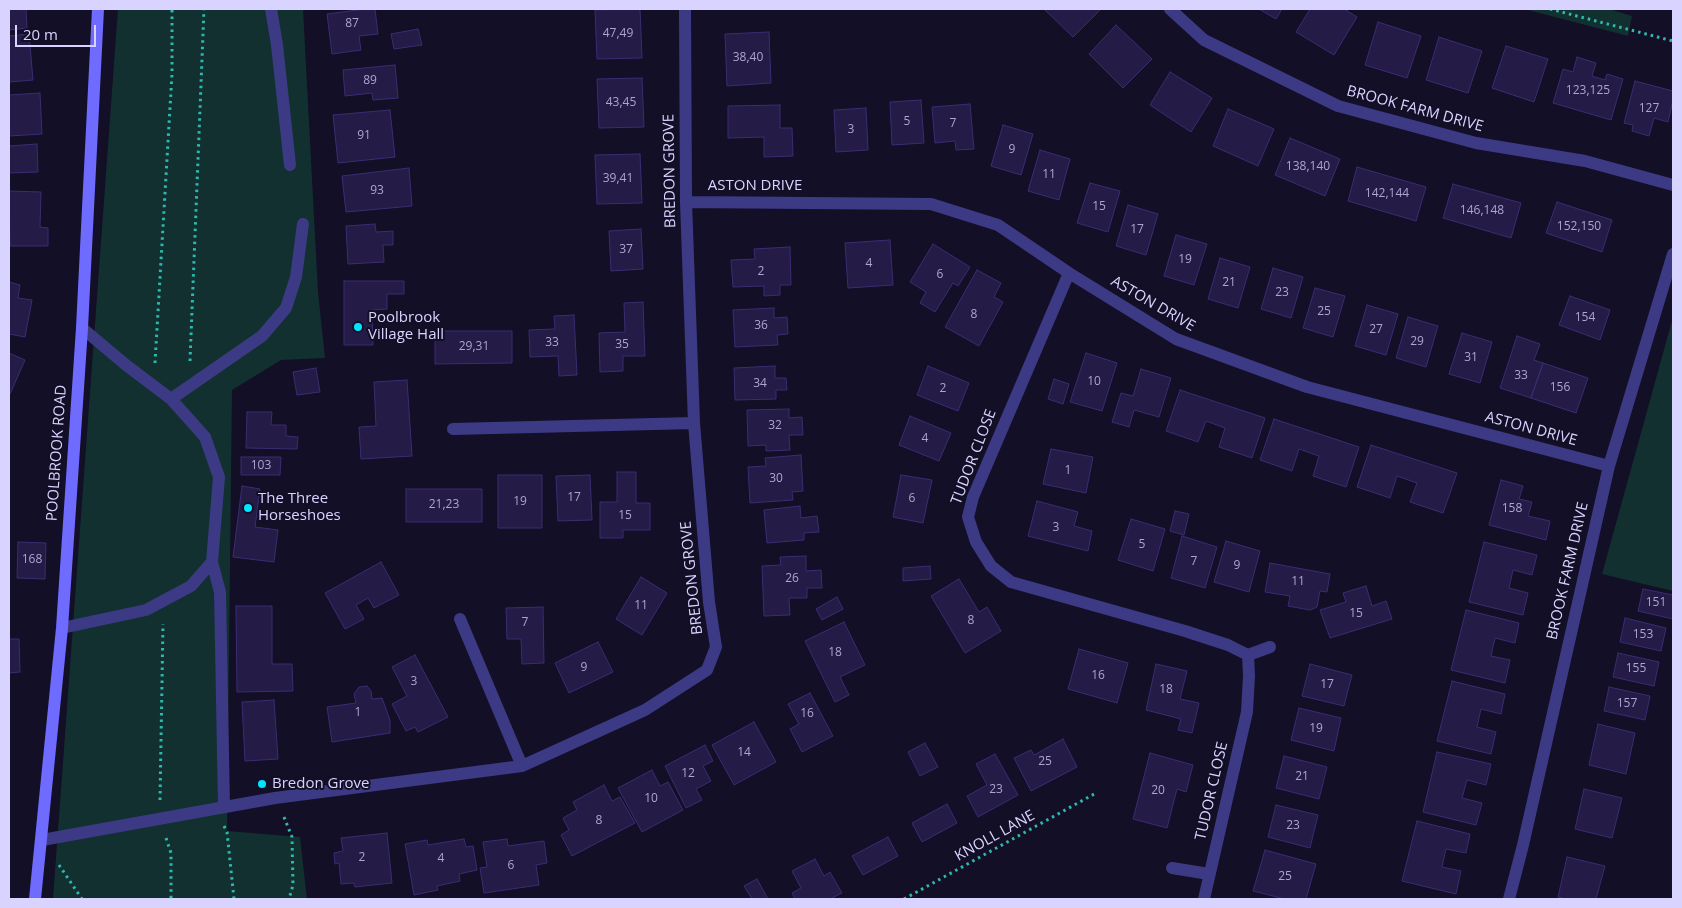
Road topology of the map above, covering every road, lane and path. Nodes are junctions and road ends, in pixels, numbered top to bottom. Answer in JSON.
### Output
{"nodes":[{"id":1,"x":98,"y":9,"type":"edge"},
{"id":2,"x":172,"y":9,"type":"edge"},
{"id":3,"x":204,"y":9,"type":"edge"},
{"id":4,"x":271,"y":9,"type":"edge"},
{"id":5,"x":685,"y":9,"type":"edge"},
{"id":6,"x":1170,"y":9,"type":"edge"},
{"id":7,"x":1550,"y":9,"type":"edge"},
{"id":8,"x":1673,"y":41,"type":"edge"},
{"id":9,"x":290,"y":165,"type":"dead end"},
{"id":10,"x":1673,"y":185,"type":"edge"},
{"id":11,"x":686,"y":202,"type":"junction"},
{"id":12,"x":304,"y":224,"type":"dead end"},
{"id":13,"x":1673,"y":254,"type":"edge"},
{"id":14,"x":1069,"y":273,"type":"junction"},
{"id":15,"x":82,"y":328,"type":"junction"},
{"id":16,"x":154,"y":386,"type":"junction"},
{"id":17,"x":190,"y":386,"type":"junction"},
{"id":18,"x":171,"y":399,"type":"junction"},
{"id":19,"x":694,"y":423,"type":"junction"},
{"id":20,"x":453,"y":429,"type":"dead end"},
{"id":21,"x":1609,"y":466,"type":"junction"},
{"id":22,"x":212,"y":562,"type":"junction"},
{"id":23,"x":164,"y":601,"type":"junction"},
{"id":24,"x":460,"y":618,"type":"dead end"},
{"id":25,"x":62,"y":628,"type":"junction"},
{"id":26,"x":1270,"y":647,"type":"dead end"},
{"id":27,"x":1248,"y":655,"type":"junction"},
{"id":28,"x":522,"y":766,"type":"junction"},
{"id":29,"x":1096,"y":793,"type":"dead end"},
{"id":30,"x":275,"y":798,"type":"junction"},
{"id":31,"x":218,"y":808,"type":"junction"},
{"id":32,"x":160,"y":819,"type":"junction"},
{"id":33,"x":42,"y":840,"type":"junction"},
{"id":34,"x":1172,"y":868,"type":"dead end"},
{"id":35,"x":1209,"y":874,"type":"junction"},
{"id":36,"x":35,"y":899,"type":"edge"},
{"id":37,"x":82,"y":899,"type":"edge"},
{"id":38,"x":171,"y":899,"type":"edge"},
{"id":39,"x":234,"y":899,"type":"edge"},
{"id":40,"x":289,"y":899,"type":"edge"},
{"id":41,"x":904,"y":899,"type":"edge"},
{"id":42,"x":1204,"y":899,"type":"edge"},
{"id":43,"x":1509,"y":899,"type":"edge"}],
"edges":[{"from":1,"to":15,"type":"main road","name":"POOLBROOK ROAD"},
{"from":2,"to":16,"type":"path"},
{"from":3,"to":17,"type":"path"},
{"from":4,"to":9,"type":"street"},
{"from":5,"to":11,"type":"street","name":"BREDON GROVE"},
{"from":6,"to":10,"type":"street","name":"BROOK FARM DRIVE"},
{"from":7,"to":8,"type":"path"},
{"from":11,"to":14,"type":"street","name":"ASTON DRIVE"},
{"from":11,"to":19,"type":"street","name":"BREDON GROVE"},
{"from":12,"to":17,"type":"street"},
{"from":13,"to":21,"type":"street","name":"BROOK FARM DRIVE"},
{"from":14,"to":21,"type":"street","name":"ASTON DRIVE"},
{"from":14,"to":27,"type":"street","name":"TUDOR CLOSE"},
{"from":15,"to":16,"type":"street"},
{"from":15,"to":25,"type":"main road","name":"POOLBROOK ROAD"},
{"from":16,"to":18,"type":"street"},
{"from":17,"to":18,"type":"street"},
{"from":18,"to":22,"type":"street"},
{"from":19,"to":20,"type":"street"},
{"from":19,"to":28,"type":"street","name":"BREDON GROVE"},
{"from":21,"to":43,"type":"street","name":"BROOK FARM DRIVE"},
{"from":22,"to":23,"type":"street"},
{"from":22,"to":31,"type":"street"},
{"from":23,"to":25,"type":"street"},
{"from":23,"to":32,"type":"path"},
{"from":24,"to":28,"type":"street"},
{"from":25,"to":33,"type":"main road","name":"POOLBROOK ROAD"},
{"from":26,"to":27,"type":"street"},
{"from":27,"to":35,"type":"street","name":"TUDOR CLOSE"},
{"from":28,"to":30,"type":"street","name":"BREDON GROVE"},
{"from":29,"to":41,"type":"path","name":"KNOLL LANE"},
{"from":30,"to":31,"type":"street","name":"BREDON GROVE"},
{"from":30,"to":40,"type":"path"},
{"from":31,"to":32,"type":"street","name":"BREDON GROVE"},
{"from":31,"to":39,"type":"path"},
{"from":32,"to":33,"type":"street","name":"BREDON GROVE"},
{"from":32,"to":38,"type":"path"},
{"from":33,"to":36,"type":"main road","name":"POOLBROOK ROAD"},
{"from":33,"to":37,"type":"path"},
{"from":34,"to":35,"type":"street"},
{"from":35,"to":42,"type":"street","name":"TUDOR CLOSE"}]}
